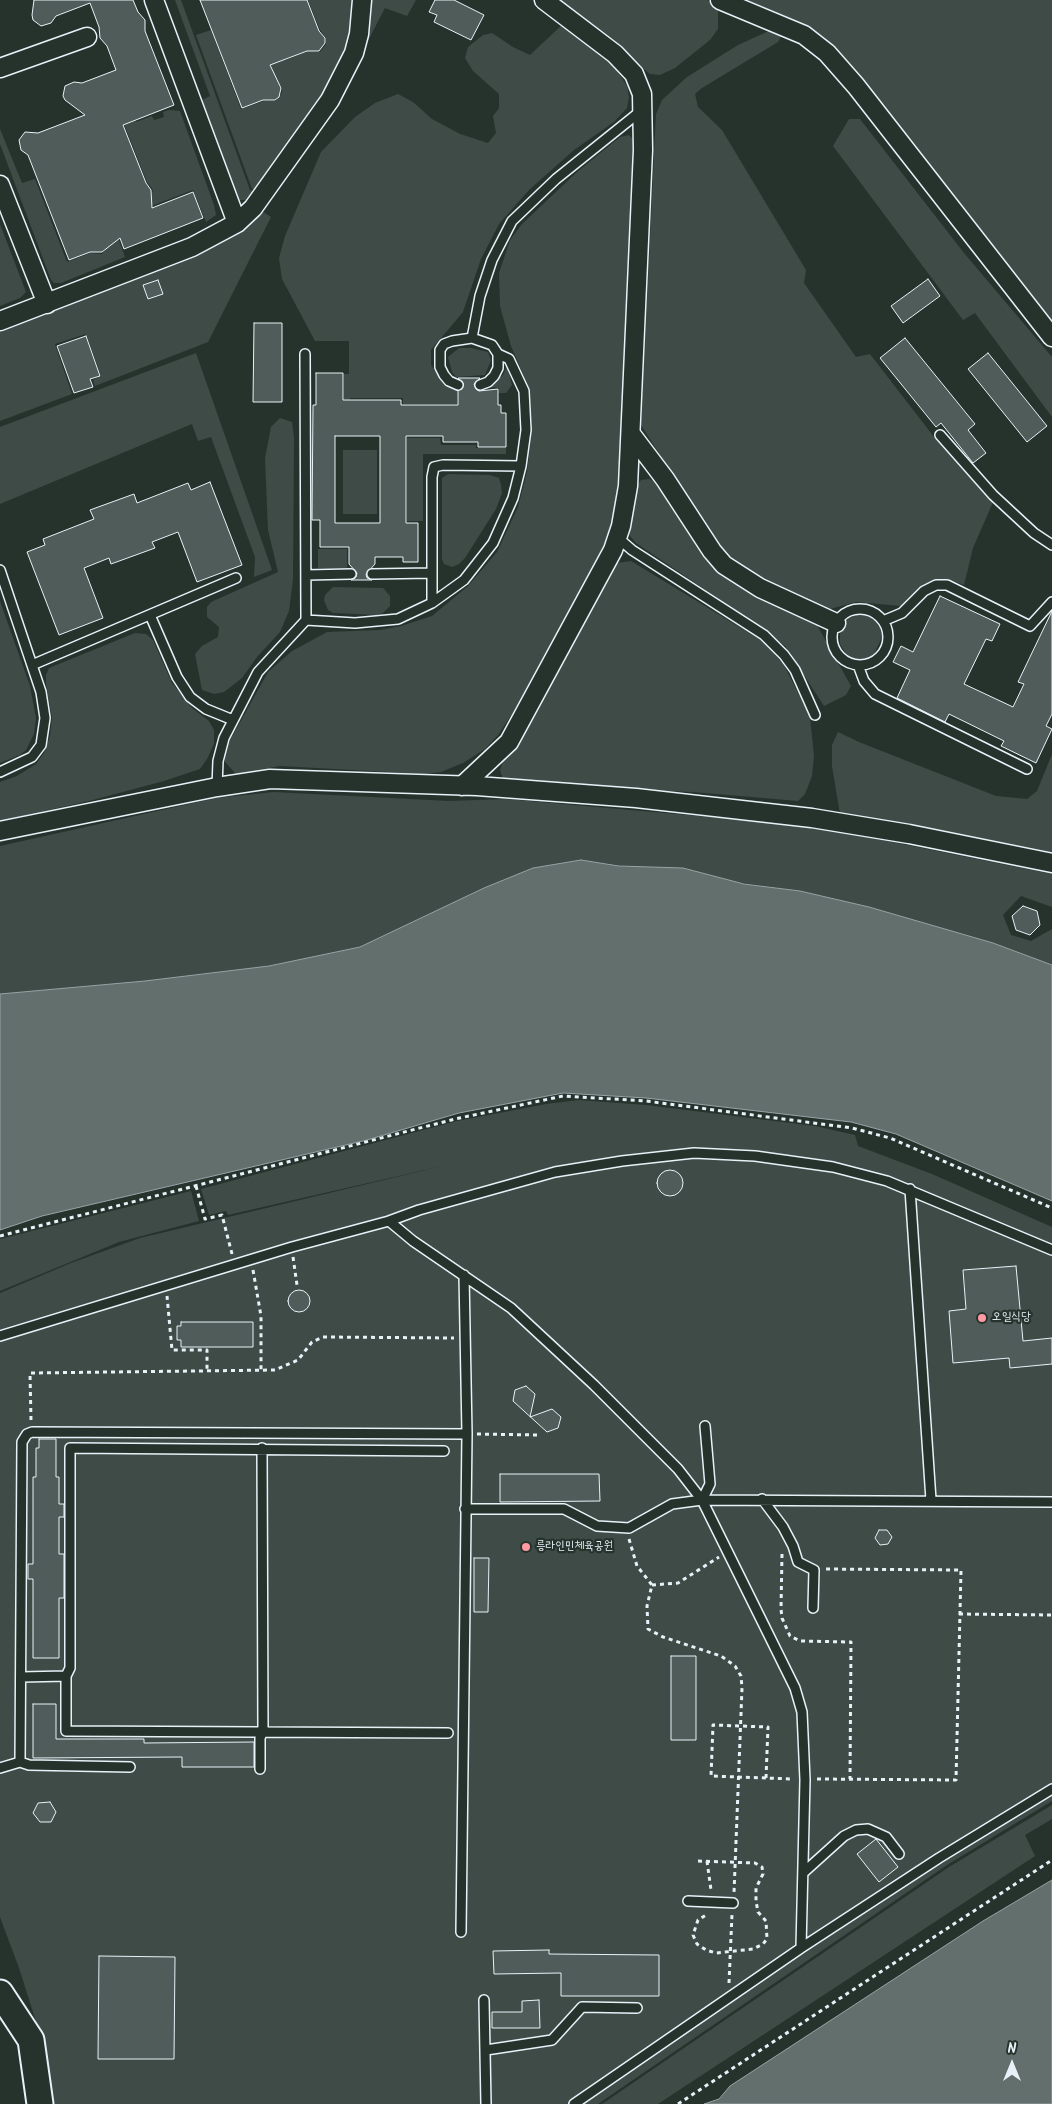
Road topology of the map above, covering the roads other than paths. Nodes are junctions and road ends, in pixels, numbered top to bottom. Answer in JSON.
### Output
{"nodes":[{"id":1,"x":154,"y":0,"type":"edge"},
{"id":2,"x":362,"y":0,"type":"edge"},
{"id":3,"x":544,"y":0,"type":"edge"},
{"id":4,"x":720,"y":0,"type":"edge"},
{"id":5,"x":88,"y":36,"type":"dead end"},
{"id":6,"x":0,"y":68,"type":"edge"},
{"id":7,"x":642,"y":110,"type":"junction"},
{"id":8,"x":0,"y":184,"type":"edge"},
{"id":9,"x":237,"y":223,"type":"junction"},
{"id":10,"x":46,"y":304,"type":"junction"},
{"id":11,"x":0,"y":321,"type":"edge"},
{"id":12,"x":1052,"y":337,"type":"edge"},
{"id":13,"x":472,"y":338,"type":"junction"},
{"id":14,"x":305,"y":354,"type":"dead end"},
{"id":15,"x":498,"y":354,"type":"junction"},
{"id":16,"x":458,"y":384,"type":"dead end"},
{"id":17,"x":480,"y":384,"type":"dead end"},
{"id":18,"x":631,"y":434,"type":"junction"},
{"id":19,"x":940,"y":436,"type":"dead end"},
{"id":20,"x":521,"y":466,"type":"junction"},
{"id":21,"x":617,"y":537,"type":"junction"},
{"id":22,"x":1052,"y":545,"type":"edge"},
{"id":23,"x":0,"y":570,"type":"edge"},
{"id":24,"x":306,"y":574,"type":"junction"},
{"id":25,"x":351,"y":574,"type":"dead end"},
{"id":26,"x":372,"y":574,"type":"dead end"},
{"id":27,"x":431,"y":574,"type":"junction"},
{"id":28,"x":236,"y":578,"type":"dead end"},
{"id":29,"x":1052,"y":602,"type":"edge"},
{"id":30,"x":432,"y":603,"type":"junction"},
{"id":31,"x":150,"y":615,"type":"junction"},
{"id":32,"x":306,"y":620,"type":"junction"},
{"id":33,"x":883,"y":621,"type":"junction"},
{"id":34,"x":836,"y":623,"type":"junction"},
{"id":35,"x":32,"y":665,"type":"junction"},
{"id":36,"x":858,"y":665,"type":"junction"},
{"id":37,"x":815,"y":715,"type":"dead end"},
{"id":38,"x":233,"y":720,"type":"junction"},
{"id":39,"x":1028,"y":769,"type":"dead end"},
{"id":40,"x":0,"y":772,"type":"edge"},
{"id":41,"x":462,"y":786,"type":"junction"},
{"id":42,"x":217,"y":787,"type":"junction"},
{"id":43,"x":0,"y":831,"type":"edge"},
{"id":44,"x":1052,"y":863,"type":"edge"},
{"id":45,"x":910,"y":1189,"type":"junction"},
{"id":46,"x":389,"y":1220,"type":"junction"},
{"id":47,"x":1052,"y":1250,"type":"edge"},
{"id":48,"x":464,"y":1275,"type":"junction"},
{"id":49,"x":0,"y":1336,"type":"edge"},
{"id":50,"x":704,"y":1426,"type":"dead end"},
{"id":51,"x":467,"y":1434,"type":"junction"},
{"id":52,"x":262,"y":1448,"type":"junction"},
{"id":53,"x":444,"y":1451,"type":"dead end"},
{"id":54,"x":762,"y":1499,"type":"junction"},
{"id":55,"x":702,"y":1500,"type":"junction"},
{"id":56,"x":931,"y":1500,"type":"junction"},
{"id":57,"x":1052,"y":1502,"type":"edge"},
{"id":58,"x":465,"y":1509,"type":"junction"},
{"id":59,"x":813,"y":1608,"type":"dead end"},
{"id":60,"x":66,"y":1676,"type":"junction"},
{"id":61,"x":21,"y":1677,"type":"junction"},
{"id":62,"x":263,"y":1731,"type":"junction"},
{"id":63,"x":448,"y":1733,"type":"dead end"},
{"id":64,"x":20,"y":1762,"type":"junction"},
{"id":65,"x":130,"y":1767,"type":"dead end"},
{"id":66,"x":0,"y":1768,"type":"edge"},
{"id":67,"x":260,"y":1770,"type":"dead end"},
{"id":68,"x":1052,"y":1789,"type":"edge"},
{"id":69,"x":899,"y":1854,"type":"dead end"},
{"id":70,"x":803,"y":1873,"type":"junction"},
{"id":71,"x":688,"y":1901,"type":"dead end"},
{"id":72,"x":733,"y":1903,"type":"road end"},
{"id":73,"x":461,"y":1932,"type":"dead end"},
{"id":74,"x":801,"y":1948,"type":"junction"},
{"id":75,"x":0,"y":1993,"type":"edge"},
{"id":76,"x":484,"y":2000,"type":"dead end"},
{"id":77,"x":637,"y":2008,"type":"dead end"},
{"id":78,"x":486,"y":2050,"type":"junction"},
{"id":79,"x":40,"y":2104,"type":"edge"},
{"id":80,"x":486,"y":2104,"type":"edge"},
{"id":81,"x":574,"y":2104,"type":"edge"}],
"edges":[{"from":1,"to":9,"type":"street"},
{"from":2,"to":9,"type":"street"},
{"from":3,"to":7,"type":"street"},
{"from":4,"to":12,"type":"street"},
{"from":5,"to":6,"type":"street"},
{"from":7,"to":13,"type":"lane"},
{"from":7,"to":18,"type":"street"},
{"from":8,"to":10,"type":"street"},
{"from":9,"to":10,"type":"street"},
{"from":10,"to":11,"type":"street"},
{"from":13,"to":15,"type":"lane"},
{"from":13,"to":16,"type":"lane"},
{"from":14,"to":24,"type":"lane"},
{"from":15,"to":17,"type":"lane"},
{"from":15,"to":20,"type":"lane"},
{"from":18,"to":21,"type":"street"},
{"from":18,"to":34,"type":"street"},
{"from":19,"to":22,"type":"lane"},
{"from":20,"to":27,"type":"lane"},
{"from":20,"to":30,"type":"lane"},
{"from":21,"to":37,"type":"lane"},
{"from":21,"to":41,"type":"street"},
{"from":23,"to":35,"type":"lane"},
{"from":24,"to":25,"type":"lane"},
{"from":24,"to":32,"type":"lane"},
{"from":26,"to":27,"type":"lane"},
{"from":27,"to":30,"type":"lane"},
{"from":28,"to":31,"type":"lane"},
{"from":29,"to":33,"type":"lane"},
{"from":30,"to":32,"type":"lane"},
{"from":31,"to":35,"type":"lane"},
{"from":31,"to":38,"type":"lane"},
{"from":32,"to":38,"type":"lane"},
{"from":33,"to":34,"type":"lane"},
{"from":33,"to":36,"type":"lane"},
{"from":34,"to":36,"type":"lane"},
{"from":35,"to":40,"type":"lane"},
{"from":36,"to":39,"type":"lane"},
{"from":38,"to":42,"type":"lane"},
{"from":41,"to":42,"type":"street"},
{"from":41,"to":44,"type":"street"},
{"from":42,"to":43,"type":"street"},
{"from":45,"to":46,"type":"lane"},
{"from":45,"to":47,"type":"lane"},
{"from":45,"to":56,"type":"lane"},
{"from":46,"to":48,"type":"lane"},
{"from":46,"to":49,"type":"lane"},
{"from":48,"to":51,"type":"lane"},
{"from":48,"to":55,"type":"lane"},
{"from":50,"to":55,"type":"lane"},
{"from":51,"to":58,"type":"lane"},
{"from":51,"to":61,"type":"lane"},
{"from":52,"to":53,"type":"lane"},
{"from":52,"to":60,"type":"lane"},
{"from":52,"to":62,"type":"lane"},
{"from":54,"to":55,"type":"lane"},
{"from":54,"to":56,"type":"lane"},
{"from":54,"to":59,"type":"lane"},
{"from":55,"to":58,"type":"lane"},
{"from":55,"to":70,"type":"lane"},
{"from":56,"to":57,"type":"lane"},
{"from":58,"to":73,"type":"lane"},
{"from":60,"to":61,"type":"lane"},
{"from":60,"to":62,"type":"lane"},
{"from":61,"to":64,"type":"lane"},
{"from":62,"to":63,"type":"lane"},
{"from":62,"to":67,"type":"lane"},
{"from":64,"to":65,"type":"lane"},
{"from":64,"to":66,"type":"lane"},
{"from":68,"to":74,"type":"lane"},
{"from":69,"to":70,"type":"lane"},
{"from":70,"to":74,"type":"lane"},
{"from":71,"to":72,"type":"lane"},
{"from":74,"to":81,"type":"lane"},
{"from":75,"to":79,"type":"street"},
{"from":76,"to":78,"type":"lane"},
{"from":77,"to":78,"type":"lane"},
{"from":78,"to":80,"type":"lane"}]}
